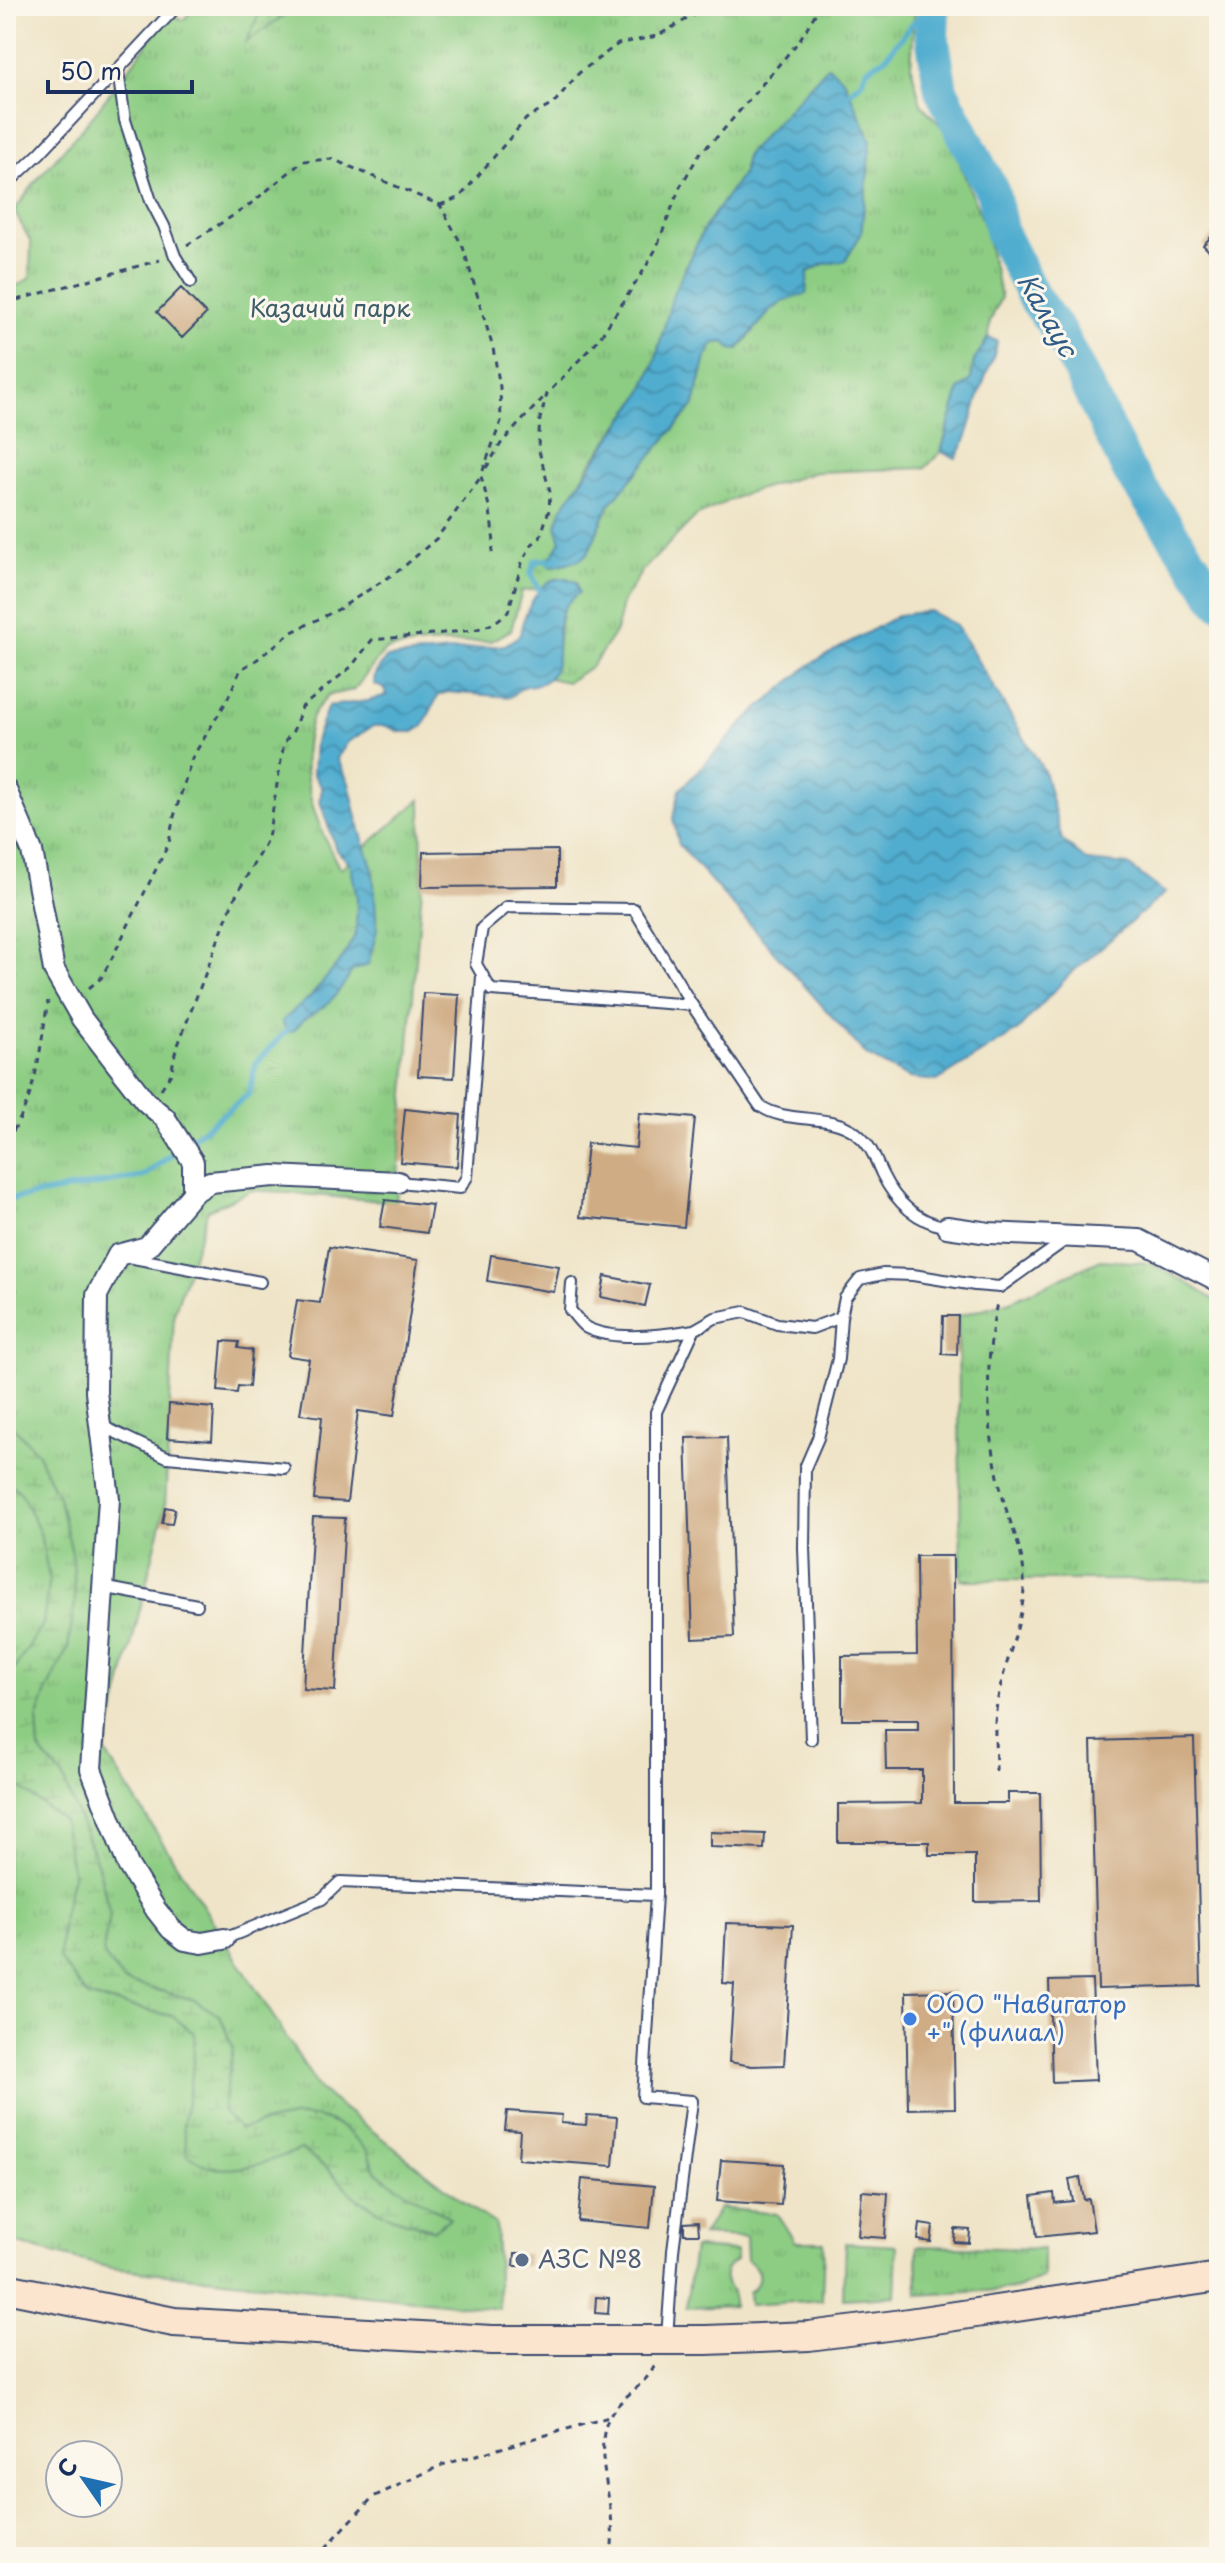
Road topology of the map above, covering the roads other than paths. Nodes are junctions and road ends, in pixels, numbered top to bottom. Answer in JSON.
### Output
{"nodes":[{"id":1,"x":177,"y":6,"type":"edge"},
{"id":2,"x":118,"y":71,"type":"junction"},
{"id":3,"x":6,"y":185,"type":"edge"},
{"id":4,"x":191,"y":282,"type":"dead end"},
{"id":5,"x":6,"y":790,"type":"edge"},
{"id":6,"x":482,"y":975,"type":"junction"},
{"id":7,"x":692,"y":1005,"type":"junction"},
{"id":8,"x":398,"y":1182,"type":"joint"},
{"id":9,"x":193,"y":1193,"type":"junction"},
{"id":10,"x":947,"y":1227,"type":"joint"},
{"id":11,"x":1070,"y":1237,"type":"junction"},
{"id":12,"x":118,"y":1255,"type":"junction"},
{"id":13,"x":1219,"y":1281,"type":"edge"},
{"id":14,"x":260,"y":1282,"type":"dead end"},
{"id":15,"x":572,"y":1283,"type":"dead end"},
{"id":16,"x":841,"y":1317,"type":"junction"},
{"id":17,"x":694,"y":1330,"type":"junction"},
{"id":18,"x":100,"y":1425,"type":"junction"},
{"id":19,"x":284,"y":1468,"type":"dead end"},
{"id":20,"x":102,"y":1587,"type":"junction"},
{"id":21,"x":197,"y":1605,"type":"dead end"},
{"id":22,"x":811,"y":1739,"type":"dead end"},
{"id":23,"x":1219,"y":1848,"type":"edge"},
{"id":24,"x":1219,"y":1862,"type":"edge"},
{"id":25,"x":656,"y":1895,"type":"junction"},
{"id":26,"x":224,"y":1939,"type":"joint"},
{"id":27,"x":1219,"y":2277,"type":"edge"},
{"id":28,"x":6,"y":2288,"type":"edge"},
{"id":29,"x":667,"y":2340,"type":"junction"}],
"edges":[{"from":1,"to":2,"type":"lane"},
{"from":2,"to":3,"type":"lane"},
{"from":2,"to":4,"type":"lane"},
{"from":5,"to":9,"type":"street"},
{"from":6,"to":7,"type":"lane"},
{"from":6,"to":7,"type":"lane"},
{"from":6,"to":8,"type":"lane"},
{"from":7,"to":10,"type":"lane"},
{"from":8,"to":9,"type":"street"},
{"from":9,"to":12,"type":"street"},
{"from":10,"to":11,"type":"street"},
{"from":11,"to":13,"type":"street"},
{"from":11,"to":16,"type":"lane"},
{"from":12,"to":14,"type":"lane"},
{"from":12,"to":18,"type":"street"},
{"from":15,"to":17,"type":"lane"},
{"from":16,"to":17,"type":"lane"},
{"from":16,"to":22,"type":"lane"},
{"from":17,"to":25,"type":"lane"},
{"from":18,"to":19,"type":"lane"},
{"from":18,"to":20,"type":"street"},
{"from":20,"to":21,"type":"lane"},
{"from":20,"to":26,"type":"street"},
{"from":23,"to":24,"type":"lane"},
{"from":25,"to":26,"type":"lane"},
{"from":25,"to":29,"type":"lane"},
{"from":27,"to":29,"type":"main road"},
{"from":28,"to":29,"type":"main road"}]}
